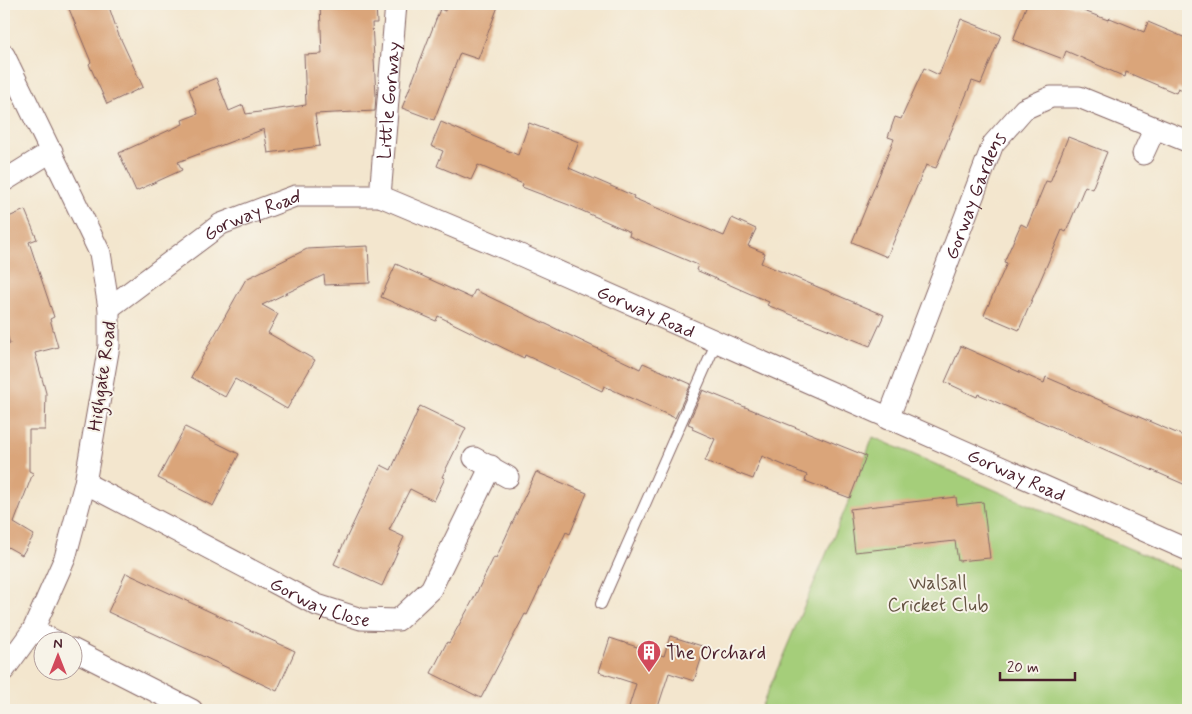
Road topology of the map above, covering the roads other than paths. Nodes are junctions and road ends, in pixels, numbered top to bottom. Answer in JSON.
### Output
{"nodes":[{"id":1,"x":396,"y":4,"type":"edge"},
{"id":2,"x":4,"y":55,"type":"edge"},
{"id":3,"x":1155,"y":128,"type":"junction"},
{"id":4,"x":1187,"y":140,"type":"edge"},
{"id":5,"x":52,"y":152,"type":"junction"},
{"id":6,"x":1143,"y":154,"type":"dead end"},
{"id":7,"x":4,"y":181,"type":"edge"},
{"id":8,"x":380,"y":196,"type":"junction"},
{"id":9,"x":109,"y":308,"type":"junction"},
{"id":10,"x":717,"y":341,"type":"junction"},
{"id":11,"x":888,"y":419,"type":"junction"},
{"id":12,"x":491,"y":467,"type":"dead end"},
{"id":13,"x":85,"y":483,"type":"junction"},
{"id":14,"x":1188,"y":550,"type":"edge"},
{"id":15,"x":602,"y":604,"type":"dead end"},
{"id":16,"x":34,"y":630,"type":"junction"},
{"id":17,"x":38,"y":632,"type":"edge"},
{"id":18,"x":82,"y":654,"type":"edge"},
{"id":19,"x":4,"y":670,"type":"edge"},
{"id":20,"x":192,"y":710,"type":"edge"}],
"edges":[{"from":1,"to":8,"type":"street","name":"Little Gorway"},
{"from":2,"to":5,"type":"street","name":"Highgate Road"},
{"from":3,"to":4,"type":"street","name":"Gorway Gardens"},
{"from":3,"to":6,"type":"street"},
{"from":3,"to":11,"type":"street","name":"Gorway Gardens"},
{"from":5,"to":7,"type":"street"},
{"from":5,"to":9,"type":"street","name":"Highgate Road"},
{"from":8,"to":9,"type":"street","name":"Gorway Road"},
{"from":8,"to":10,"type":"street","name":"Gorway Road"},
{"from":9,"to":13,"type":"street","name":"Highgate Road"},
{"from":10,"to":11,"type":"street","name":"Gorway Road"},
{"from":10,"to":15,"type":"lane"},
{"from":11,"to":14,"type":"street","name":"Gorway Road"},
{"from":12,"to":13,"type":"street","name":"Gorway Close"},
{"from":13,"to":16,"type":"street","name":"Highgate Road"},
{"from":16,"to":17,"type":"street"},
{"from":16,"to":19,"type":"street","name":"Highgate Road"},
{"from":18,"to":20,"type":"street"}]}
